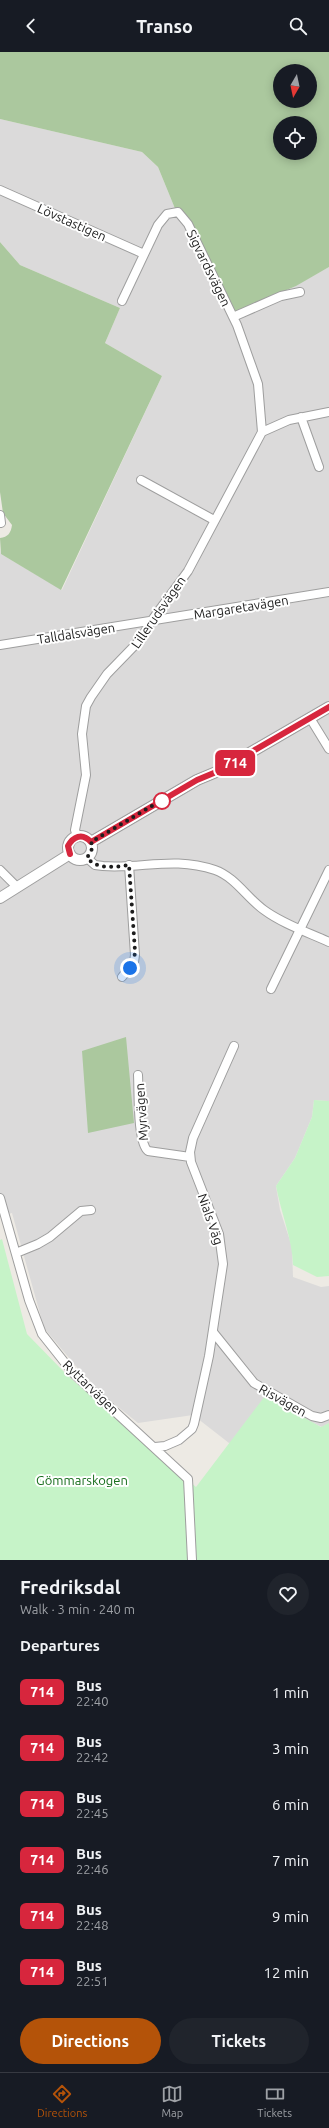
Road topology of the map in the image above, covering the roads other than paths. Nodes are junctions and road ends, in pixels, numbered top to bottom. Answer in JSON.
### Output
{"nodes":[{"id":1,"x":0,"y":190,"type":"edge"},
{"id":2,"x":144,"y":254,"type":"junction"},
{"id":3,"x":300,"y":292,"type":"dead end"},
{"id":4,"x":122,"y":301,"type":"dead end"},
{"id":5,"x":233,"y":317,"type":"junction"},
{"id":6,"x":329,"y":412,"type":"edge"},
{"id":7,"x":301,"y":417,"type":"junction"},
{"id":8,"x":262,"y":432,"type":"junction"},
{"id":9,"x":319,"y":467,"type":"dead end"},
{"id":10,"x":141,"y":480,"type":"dead end"},
{"id":11,"x":214,"y":520,"type":"junction"},
{"id":12,"x":329,"y":592,"type":"edge"},
{"id":13,"x":152,"y":620,"type":"junction"},
{"id":14,"x":0,"y":645,"type":"edge"},
{"id":15,"x":329,"y":707,"type":"edge"},
{"id":16,"x":310,"y":718,"type":"junction"},
{"id":17,"x":329,"y":749,"type":"edge"},
{"id":18,"x":76,"y":836,"type":"junction"},
{"id":19,"x":91,"y":842,"type":"junction"},
{"id":20,"x":70,"y":854,"type":"junction"},
{"id":21,"x":87,"y":858,"type":"junction"},
{"id":22,"x":129,"y":865,"type":"junction"},
{"id":23,"x":0,"y":870,"type":"edge"},
{"id":24,"x":329,"y":870,"type":"edge"},
{"id":25,"x":16,"y":886,"type":"junction"},
{"id":26,"x":0,"y":898,"type":"edge"},
{"id":27,"x":300,"y":929,"type":"junction"},
{"id":28,"x":329,"y":942,"type":"edge"},
{"id":29,"x":122,"y":977,"type":"dead end"},
{"id":30,"x":271,"y":989,"type":"dead end"},
{"id":31,"x":234,"y":1046,"type":"dead end"},
{"id":32,"x":138,"y":1075,"type":"dead end"},
{"id":33,"x":190,"y":1157,"type":"junction"},
{"id":34,"x":0,"y":1198,"type":"edge"},
{"id":35,"x":91,"y":1210,"type":"dead end"},
{"id":36,"x":16,"y":1253,"type":"junction"},
{"id":37,"x":213,"y":1332,"type":"junction"},
{"id":38,"x":329,"y":1415,"type":"edge"},
{"id":39,"x":155,"y":1447,"type":"junction"},
{"id":40,"x":192,"y":1560,"type":"edge"}],
"edges":[{"from":1,"to":2,"type":"street","name":"Lövstastigen"},
{"from":2,"to":4,"type":"street","name":"Sigvardsvägen"},
{"from":2,"to":5,"type":"street","name":"Sigvardsvägen"},
{"from":3,"to":5,"type":"street"},
{"from":5,"to":8,"type":"street","name":"Sigvardsvägen"},
{"from":6,"to":7,"type":"street"},
{"from":7,"to":8,"type":"street"},
{"from":7,"to":9,"type":"street"},
{"from":8,"to":11,"type":"street","name":"Lillerudsvägen"},
{"from":10,"to":11,"type":"street"},
{"from":11,"to":13,"type":"street","name":"Lillerudsvägen"},
{"from":12,"to":13,"type":"street","name":"Margaretavägen"},
{"from":13,"to":14,"type":"street","name":"Talldalsvägen"},
{"from":13,"to":18,"type":"street","name":"Lillerudsvägen"},
{"from":15,"to":16,"type":"street"},
{"from":16,"to":17,"type":"street"},
{"from":16,"to":19,"type":"street"},
{"from":18,"to":19,"type":"street"},
{"from":18,"to":20,"type":"street"},
{"from":19,"to":21,"type":"street"},
{"from":20,"to":21,"type":"street"},
{"from":20,"to":25,"type":"street"},
{"from":21,"to":22,"type":"street"},
{"from":22,"to":27,"type":"street"},
{"from":22,"to":29,"type":"street"},
{"from":23,"to":25,"type":"street"},
{"from":24,"to":27,"type":"street"},
{"from":25,"to":26,"type":"street"},
{"from":27,"to":28,"type":"street"},
{"from":27,"to":30,"type":"street"},
{"from":31,"to":33,"type":"street"},
{"from":32,"to":33,"type":"street","name":"Myrvägen"},
{"from":33,"to":37,"type":"street","name":"Nials Väg"},
{"from":34,"to":36,"type":"street","name":"Ryttarvägen"},
{"from":35,"to":36,"type":"street"},
{"from":36,"to":39,"type":"street","name":"Ryttarvägen"},
{"from":37,"to":38,"type":"street","name":"Risvägen"},
{"from":37,"to":39,"type":"street","name":"Nials Väg"},
{"from":39,"to":40,"type":"street","name":"Ryttarvägen"}]}
